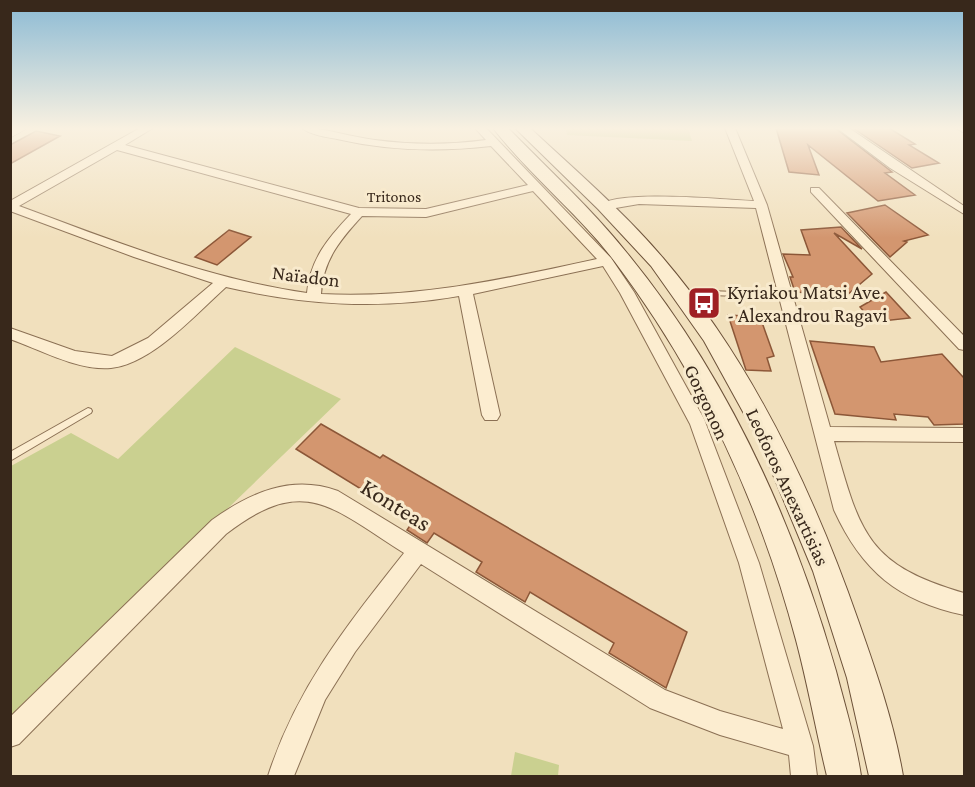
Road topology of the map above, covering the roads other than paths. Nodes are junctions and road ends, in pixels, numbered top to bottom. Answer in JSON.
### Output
{"nodes":[{"id":1,"x":82,"y":165,"type":"edge"},
{"id":2,"x":184,"y":165,"type":"edge"},
{"id":3,"x":519,"y":165,"type":"edge"},
{"id":4,"x":529,"y":165,"type":"edge"},
{"id":5,"x":561,"y":165,"type":"edge"},
{"id":6,"x":745,"y":165,"type":"edge"},
{"id":7,"x":892,"y":165,"type":"edge"},
{"id":8,"x":536,"y":187,"type":"junction"},
{"id":9,"x":815,"y":190,"type":"dead end"},
{"id":10,"x":761,"y":205,"type":"junction"},
{"id":11,"x":10,"y":206,"type":"edge"},
{"id":12,"x":604,"y":206,"type":"junction"},
{"id":13,"x":964,"y":211,"type":"edge"},
{"id":14,"x":359,"y":212,"type":"junction"},
{"id":15,"x":606,"y":261,"type":"junction"},
{"id":16,"x":222,"y":283,"type":"junction"},
{"id":17,"x":465,"y":291,"type":"junction"},
{"id":18,"x":711,"y":293,"type":"dead end"},
{"id":19,"x":787,"y":296,"type":"junction"},
{"id":20,"x":314,"y":298,"type":"junction"},
{"id":21,"x":10,"y":333,"type":"edge"},
{"id":22,"x":964,"y":345,"type":"edge"},
{"id":23,"x":88,"y":411,"type":"dead end"},
{"id":24,"x":491,"y":415,"type":"dead end"},
{"id":25,"x":825,"y":434,"type":"junction"},
{"id":26,"x":964,"y":435,"type":"edge"},
{"id":27,"x":10,"y":457,"type":"edge"},
{"id":28,"x":418,"y":551,"type":"junction"},
{"id":29,"x":964,"y":604,"type":"edge"},
{"id":30,"x":10,"y":735,"type":"edge"},
{"id":31,"x":800,"y":746,"type":"junction"},
{"id":32,"x":281,"y":777,"type":"edge"},
{"id":33,"x":804,"y":777,"type":"edge"},
{"id":34,"x":844,"y":777,"type":"edge"},
{"id":35,"x":886,"y":777,"type":"edge"}],
"edges":[{"from":1,"to":11,"type":"street"},
{"from":2,"to":14,"type":"street","name":"Tritonos"},
{"from":3,"to":8,"type":"street","name":"Gorgonon"},
{"from":4,"to":34,"type":"main road","name":"Leoforos Anexartisias"},
{"from":5,"to":12,"type":"main road","name":"Leoforos Anexartisias"},
{"from":6,"to":10,"type":"street"},
{"from":7,"to":13,"type":"street"},
{"from":8,"to":14,"type":"street","name":"Tritonos"},
{"from":8,"to":15,"type":"street","name":"Gorgonon"},
{"from":9,"to":22,"type":"street"},
{"from":10,"to":12,"type":"street"},
{"from":10,"to":19,"type":"street"},
{"from":11,"to":16,"type":"street","name":"Naïadon"},
{"from":12,"to":35,"type":"main road","name":"Leoforos Anexartisias"},
{"from":14,"to":20,"type":"street"},
{"from":15,"to":17,"type":"street","name":"Naïadon"},
{"from":15,"to":31,"type":"street","name":"Gorgonon"},
{"from":16,"to":20,"type":"street","name":"Naïadon"},
{"from":16,"to":21,"type":"street"},
{"from":17,"to":20,"type":"street","name":"Naïadon"},
{"from":17,"to":24,"type":"street"},
{"from":18,"to":19,"type":"lane"},
{"from":19,"to":25,"type":"street"},
{"from":23,"to":27,"type":"lane"},
{"from":25,"to":26,"type":"street"},
{"from":25,"to":29,"type":"street"},
{"from":28,"to":30,"type":"street","name":"Konteas"},
{"from":28,"to":31,"type":"street","name":"Konteas"},
{"from":28,"to":32,"type":"street"},
{"from":31,"to":33,"type":"street","name":"Gorgonon"}]}
